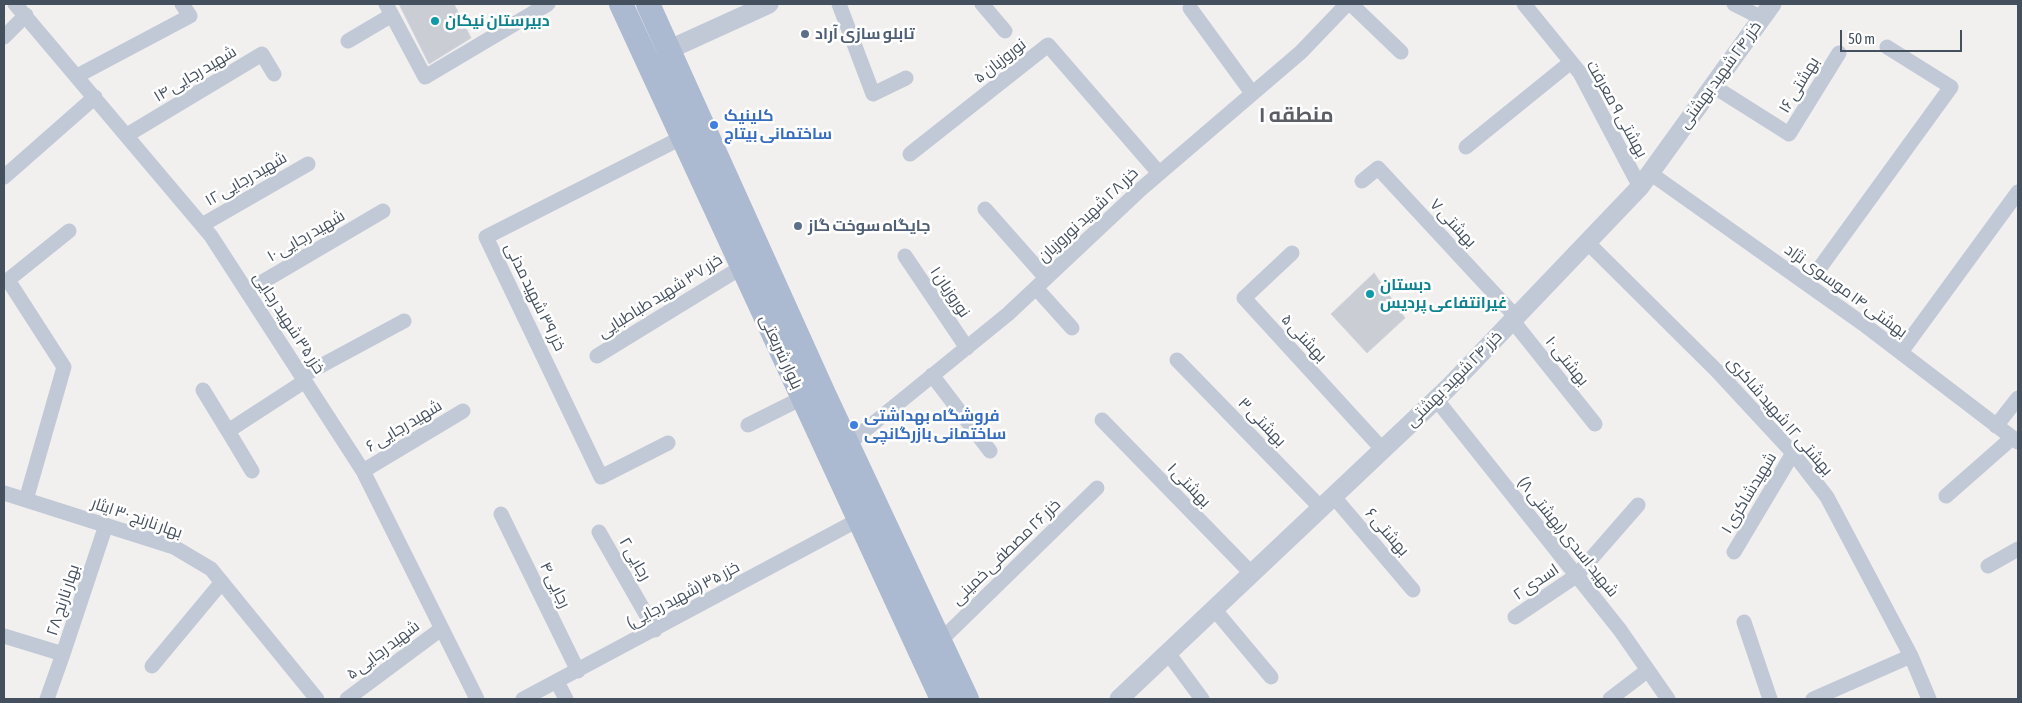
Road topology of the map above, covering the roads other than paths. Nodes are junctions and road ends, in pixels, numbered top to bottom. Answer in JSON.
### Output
{"nodes":[{"id":1,"x":182,"y":4,"type":"edge"},
{"id":2,"x":548,"y":4,"type":"edge"},
{"id":3,"x":622,"y":4,"type":"edge"},
{"id":4,"x":648,"y":4,"type":"edge"},
{"id":5,"x":769,"y":4,"type":"edge"},
{"id":6,"x":839,"y":4,"type":"edge"},
{"id":7,"x":982,"y":4,"type":"edge"},
{"id":8,"x":1347,"y":4,"type":"edge"},
{"id":9,"x":1352,"y":4,"type":"edge"},
{"id":10,"x":1524,"y":4,"type":"edge"},
{"id":11,"x":1734,"y":4,"type":"edge"},
{"id":12,"x":1190,"y":8,"type":"dead end"},
{"id":13,"x":21,"y":10,"type":"edge"},
{"id":14,"x":389,"y":10,"type":"edge"},
{"id":15,"x":1767,"y":11,"type":"edge"},
{"id":16,"x":1005,"y":31,"type":"dead end"},
{"id":17,"x":4,"y":37,"type":"edge"},
{"id":18,"x":348,"y":41,"type":"dead end"},
{"id":19,"x":1887,"y":47,"type":"dead end"},
{"id":20,"x":668,"y":50,"type":"junction"},
{"id":21,"x":1401,"y":52,"type":"dead end"},
{"id":22,"x":1839,"y":53,"type":"dead end"},
{"id":23,"x":1571,"y":62,"type":"junction"},
{"id":24,"x":274,"y":74,"type":"dead end"},
{"id":25,"x":78,"y":76,"type":"junction"},
{"id":26,"x":906,"y":78,"type":"dead end"},
{"id":27,"x":1713,"y":86,"type":"junction"},
{"id":28,"x":1252,"y":93,"type":"junction"},
{"id":29,"x":95,"y":97,"type":"junction"},
{"id":30,"x":127,"y":135,"type":"junction"},
{"id":31,"x":682,"y":137,"type":"junction"},
{"id":32,"x":1466,"y":147,"type":"dead end"},
{"id":33,"x":910,"y":154,"type":"dead end"},
{"id":34,"x":308,"y":164,"type":"dead end"},
{"id":35,"x":1159,"y":173,"type":"junction"},
{"id":36,"x":4,"y":177,"type":"edge"},
{"id":37,"x":1644,"y":180,"type":"junction"},
{"id":38,"x":1362,"y":181,"type":"dead end"},
{"id":39,"x":2018,"y":192,"type":"edge"},
{"id":40,"x":985,"y":209,"type":"dead end"},
{"id":41,"x":384,"y":211,"type":"dead end"},
{"id":42,"x":202,"y":225,"type":"junction"},
{"id":43,"x":69,"y":231,"type":"dead end"},
{"id":44,"x":1587,"y":242,"type":"junction"},
{"id":45,"x":1292,"y":253,"type":"dead end"},
{"id":46,"x":905,"y":256,"type":"dead end"},
{"id":47,"x":742,"y":267,"type":"junction"},
{"id":48,"x":1041,"y":283,"type":"junction"},
{"id":49,"x":1808,"y":284,"type":"junction"},
{"id":50,"x":247,"y":291,"type":"junction"},
{"id":51,"x":1514,"y":319,"type":"junction"},
{"id":52,"x":404,"y":321,"type":"dead end"},
{"id":53,"x":1072,"y":328,"type":"dead end"},
{"id":54,"x":967,"y":348,"type":"junction"},
{"id":55,"x":1901,"y":352,"type":"junction"},
{"id":56,"x":596,"y":356,"type":"dead end"},
{"id":57,"x":1177,"y":360,"type":"dead end"},
{"id":58,"x":932,"y":376,"type":"junction"},
{"id":59,"x":304,"y":379,"type":"junction"},
{"id":60,"x":203,"y":390,"type":"dead end"},
{"id":61,"x":802,"y":398,"type":"junction"},
{"id":62,"x":2018,"y":398,"type":"edge"},
{"id":63,"x":1436,"y":399,"type":"junction"},
{"id":64,"x":463,"y":411,"type":"dead end"},
{"id":65,"x":1102,"y":420,"type":"dead end"},
{"id":66,"x":1595,"y":424,"type":"dead end"},
{"id":67,"x":748,"y":425,"type":"dead end"},
{"id":68,"x":1996,"y":426,"type":"junction"},
{"id":69,"x":228,"y":431,"type":"junction"},
{"id":70,"x":2015,"y":440,"type":"edge"},
{"id":71,"x":668,"y":443,"type":"dead end"},
{"id":72,"x":848,"y":444,"type":"junction"},
{"id":73,"x":1383,"y":450,"type":"junction"},
{"id":74,"x":990,"y":451,"type":"dead end"},
{"id":75,"x":1793,"y":453,"type":"junction"},
{"id":76,"x":252,"y":471,"type":"dead end"},
{"id":77,"x":363,"y":471,"type":"junction"},
{"id":78,"x":1097,"y":488,"type":"dead end"},
{"id":79,"x":4,"y":493,"type":"edge"},
{"id":80,"x":1946,"y":496,"type":"dead end"},
{"id":81,"x":26,"y":500,"type":"junction"},
{"id":82,"x":1327,"y":502,"type":"junction"},
{"id":83,"x":1638,"y":505,"type":"dead end"},
{"id":84,"x":500,"y":514,"type":"dead end"},
{"id":85,"x":858,"y":520,"type":"junction"},
{"id":86,"x":106,"y":525,"type":"junction"},
{"id":87,"x":599,"y":532,"type":"dead end"},
{"id":88,"x":2018,"y":549,"type":"edge"},
{"id":89,"x":1734,"y":552,"type":"dead end"},
{"id":90,"x":1988,"y":566,"type":"dead end"},
{"id":91,"x":1252,"y":574,"type":"junction"},
{"id":92,"x":1576,"y":576,"type":"junction"},
{"id":93,"x":222,"y":582,"type":"junction"},
{"id":94,"x":1413,"y":590,"type":"dead end"},
{"id":95,"x":1214,"y":609,"type":"junction"},
{"id":96,"x":1515,"y":617,"type":"dead end"},
{"id":97,"x":1744,"y":622,"type":"dead end"},
{"id":98,"x":441,"y":629,"type":"junction"},
{"id":99,"x":655,"y":630,"type":"junction"},
{"id":100,"x":4,"y":636,"type":"edge"},
{"id":101,"x":940,"y":641,"type":"junction"},
{"id":102,"x":1168,"y":653,"type":"junction"},
{"id":103,"x":63,"y":654,"type":"junction"},
{"id":104,"x":1911,"y":656,"type":"junction"},
{"id":105,"x":152,"y":666,"type":"dead end"},
{"id":106,"x":1648,"y":670,"type":"junction"},
{"id":107,"x":578,"y":671,"type":"junction"},
{"id":108,"x":1271,"y":677,"type":"dead end"},
{"id":109,"x":557,"y":682,"type":"junction"},
{"id":110,"x":1128,"y":696,"type":"edge"},
{"id":111,"x":47,"y":699,"type":"edge"},
{"id":112,"x":317,"y":699,"type":"edge"},
{"id":113,"x":347,"y":699,"type":"edge"},
{"id":114,"x":477,"y":699,"type":"edge"},
{"id":115,"x":523,"y":699,"type":"edge"},
{"id":116,"x":566,"y":699,"type":"edge"},
{"id":117,"x":942,"y":699,"type":"edge"},
{"id":118,"x":967,"y":699,"type":"edge"},
{"id":119,"x":1202,"y":699,"type":"edge"},
{"id":120,"x":1610,"y":699,"type":"edge"},
{"id":121,"x":1668,"y":699,"type":"edge"},
{"id":122,"x":1770,"y":699,"type":"edge"},
{"id":123,"x":1813,"y":699,"type":"edge"},
{"id":124,"x":1929,"y":699,"type":"edge"}],
"edges":[{"from":1,"to":25,"type":"street"},
{"from":2,"to":14,"type":"street"},
{"from":3,"to":31,"type":"main road","name":"بلوار شریعتی"},
{"from":4,"to":20,"type":"main road","name":"بلوار شریعتی"},
{"from":5,"to":20,"type":"street"},
{"from":6,"to":26,"type":"street"},
{"from":7,"to":16,"type":"street"},
{"from":8,"to":28,"type":"street","name":"خزر ۲۸ شهید نوروزیان"},
{"from":9,"to":21,"type":"street"},
{"from":10,"to":23,"type":"street","name":"بهشتی ۹ معرفت"},
{"from":11,"to":15,"type":"street"},
{"from":12,"to":28,"type":"street"},
{"from":13,"to":17,"type":"street"},
{"from":13,"to":25,"type":"street","name":"خزر ۳۵ شهید رجایی"},
{"from":14,"to":18,"type":"street"},
{"from":15,"to":27,"type":"street","name":"خزر ۲۴ شهید بهشتی"},
{"from":19,"to":49,"type":"street"},
{"from":20,"to":72,"type":"main road","name":"بلوار شریعتی"},
{"from":22,"to":27,"type":"street","name":"بهشتی ۱۶"},
{"from":23,"to":32,"type":"street"},
{"from":23,"to":37,"type":"street","name":"بهشتی ۹ معرفت"},
{"from":24,"to":30,"type":"street","name":"شهید رجایی ۱۴"},
{"from":25,"to":29,"type":"street","name":"خزر ۳۵ شهید رجایی"},
{"from":27,"to":37,"type":"street","name":"خزر ۲۴ شهید بهشتی"},
{"from":28,"to":35,"type":"street","name":"خزر ۲۸ شهید نوروزیان"},
{"from":29,"to":30,"type":"street","name":"خزر ۳۵ شهید رجایی"},
{"from":29,"to":36,"type":"street"},
{"from":30,"to":42,"type":"street","name":"خزر ۳۵ شهید رجایی"},
{"from":31,"to":47,"type":"main road","name":"بلوار شریعتی"},
{"from":31,"to":71,"type":"street","name":"خزر ۳۹ شهید مدنی"},
{"from":33,"to":35,"type":"street","name":"نوروزیان ۵"},
{"from":34,"to":42,"type":"street","name":"شهید رجایی ۱۲"},
{"from":35,"to":48,"type":"street","name":"خزر ۲۸ شهید نوروزیان"},
{"from":37,"to":44,"type":"street","name":"خزر ۲۴ شهید بهشتی"},
{"from":37,"to":49,"type":"street","name":"بهشتی ۱۴ موسوی نژاد"},
{"from":38,"to":51,"type":"street","name":"بهشتی ۷"},
{"from":39,"to":55,"type":"street"},
{"from":40,"to":48,"type":"street"},
{"from":41,"to":50,"type":"street","name":"شهید رجایی ۱۰"},
{"from":42,"to":50,"type":"street","name":"خزر ۳۵ شهید رجایی"},
{"from":43,"to":81,"type":"street"},
{"from":44,"to":51,"type":"street","name":"خزر ۲۴ شهید بهشتی"},
{"from":44,"to":75,"type":"street","name":"بهشتی ۱۲ شهید شاکری"},
{"from":45,"to":73,"type":"street","name":"بهشتی ۵"},
{"from":46,"to":54,"type":"street","name":"نوروزیان ۱"},
{"from":47,"to":56,"type":"street","name":"خزر ۳۷ شهید طباطبایی"},
{"from":47,"to":61,"type":"main road","name":"بلوار شریعتی"},
{"from":48,"to":53,"type":"street"},
{"from":48,"to":54,"type":"street","name":"خزر ۲۸ شهید نوروزیان"},
{"from":49,"to":55,"type":"street","name":"بهشتی ۱۴ موسوی نژاد"},
{"from":50,"to":59,"type":"street","name":"خزر ۳۵ شهید رجایی"},
{"from":51,"to":63,"type":"street","name":"خزر ۲۴ شهید بهشتی"},
{"from":51,"to":66,"type":"street","name":"بهشتی ۱۰"},
{"from":52,"to":59,"type":"street"},
{"from":54,"to":58,"type":"street","name":"خزر ۲۸ شهید نوروزیان"},
{"from":55,"to":68,"type":"street","name":"بهشتی ۱۴ موسوی نژاد"},
{"from":57,"to":82,"type":"street","name":"بهشتی ۳"},
{"from":58,"to":72,"type":"street","name":"خزر ۲۸ شهید نوروزیان"},
{"from":58,"to":74,"type":"street"},
{"from":59,"to":69,"type":"street"},
{"from":59,"to":77,"type":"street","name":"خزر ۳۵ شهید رجایی"},
{"from":60,"to":69,"type":"street"},
{"from":61,"to":67,"type":"street"},
{"from":61,"to":85,"type":"main road","name":"بلوار شریعتی"},
{"from":62,"to":68,"type":"street"},
{"from":63,"to":73,"type":"street","name":"خزر ۲۴ شهید بهشتی"},
{"from":63,"to":92,"type":"street","name":"شهید اسدی (بهشتی ۸)"},
{"from":64,"to":77,"type":"street","name":"شهید رجایی ۶"},
{"from":65,"to":91,"type":"street","name":"بهشتی ۱"},
{"from":68,"to":70,"type":"street","name":"بهشتی ۱۴ موسوی نژاد"},
{"from":69,"to":76,"type":"street"},
{"from":70,"to":80,"type":"street"},
{"from":72,"to":101,"type":"main road","name":"بلوار شریعتی"},
{"from":73,"to":82,"type":"street","name":"خزر ۲۴ شهید بهشتی"},
{"from":75,"to":89,"type":"street","name":"شهیدشاکری ۱"},
{"from":75,"to":104,"type":"street","name":"بهشتی ۱۲ شهید شاکری"},
{"from":77,"to":98,"type":"street","name":"خزر ۳۵ شهید رجایی"},
{"from":78,"to":101,"type":"street","name":"خزر ۲۶ مصطفی خمینی"},
{"from":79,"to":81,"type":"street","name":"بهار نارنج ۳۰ ایثار"},
{"from":81,"to":86,"type":"street","name":"بهار نارنج ۳۰ ایثار"},
{"from":82,"to":91,"type":"street","name":"خزر ۲۴ شهید بهشتی"},
{"from":82,"to":94,"type":"street","name":"بهشتی ۶"},
{"from":83,"to":92,"type":"street","name":"اسدی ۲"},
{"from":84,"to":107,"type":"street","name":"رجایی ۴"},
{"from":85,"to":99,"type":"street","name":"خزر ۳۵ (شهید رجایی)"},
{"from":85,"to":117,"type":"main road","name":"بلوار شریعتی"},
{"from":86,"to":93,"type":"street","name":"بهار نارنج ۳۰ ایثار"},
{"from":86,"to":103,"type":"street","name":"بهار نارنج ۲۸"},
{"from":87,"to":99,"type":"street","name":"رجایی ۲"},
{"from":88,"to":90,"type":"street"},
{"from":91,"to":95,"type":"street","name":"خزر ۲۴ شهید بهشتی"},
{"from":92,"to":96,"type":"street","name":"اسدی ۲"},
{"from":92,"to":106,"type":"street","name":"شهید اسدی (بهشتی ۸)"},
{"from":93,"to":105,"type":"street"},
{"from":93,"to":112,"type":"street","name":"بهار نارنج ۳۰ ایثار"},
{"from":95,"to":102,"type":"street","name":"خزر ۲۴ شهید بهشتی"},
{"from":95,"to":108,"type":"street"},
{"from":97,"to":122,"type":"street"},
{"from":98,"to":113,"type":"street","name":"شهید رجایی ۵"},
{"from":98,"to":114,"type":"street","name":"خزر ۳۵ شهید رجایی"},
{"from":99,"to":107,"type":"street","name":"خزر ۳۵ (شهید رجایی)"},
{"from":100,"to":103,"type":"street","name":"بهار نارنج ۲۸"},
{"from":101,"to":118,"type":"main road","name":"بلوار شریعتی"},
{"from":102,"to":110,"type":"street","name":"خزر ۲۴ شهید بهشتی"},
{"from":102,"to":119,"type":"street"},
{"from":103,"to":111,"type":"street"},
{"from":104,"to":123,"type":"street"},
{"from":104,"to":124,"type":"street","name":"بهشتی ۱۲ شهید شاکری"},
{"from":106,"to":120,"type":"street"},
{"from":106,"to":121,"type":"street","name":"شهید اسدی (بهشتی ۸)"},
{"from":107,"to":109,"type":"street","name":"خزر ۳۵ (شهید رجایی)"},
{"from":109,"to":115,"type":"street","name":"خزر ۳۵ (شهید رجایی)"},
{"from":109,"to":116,"type":"street"}]}
